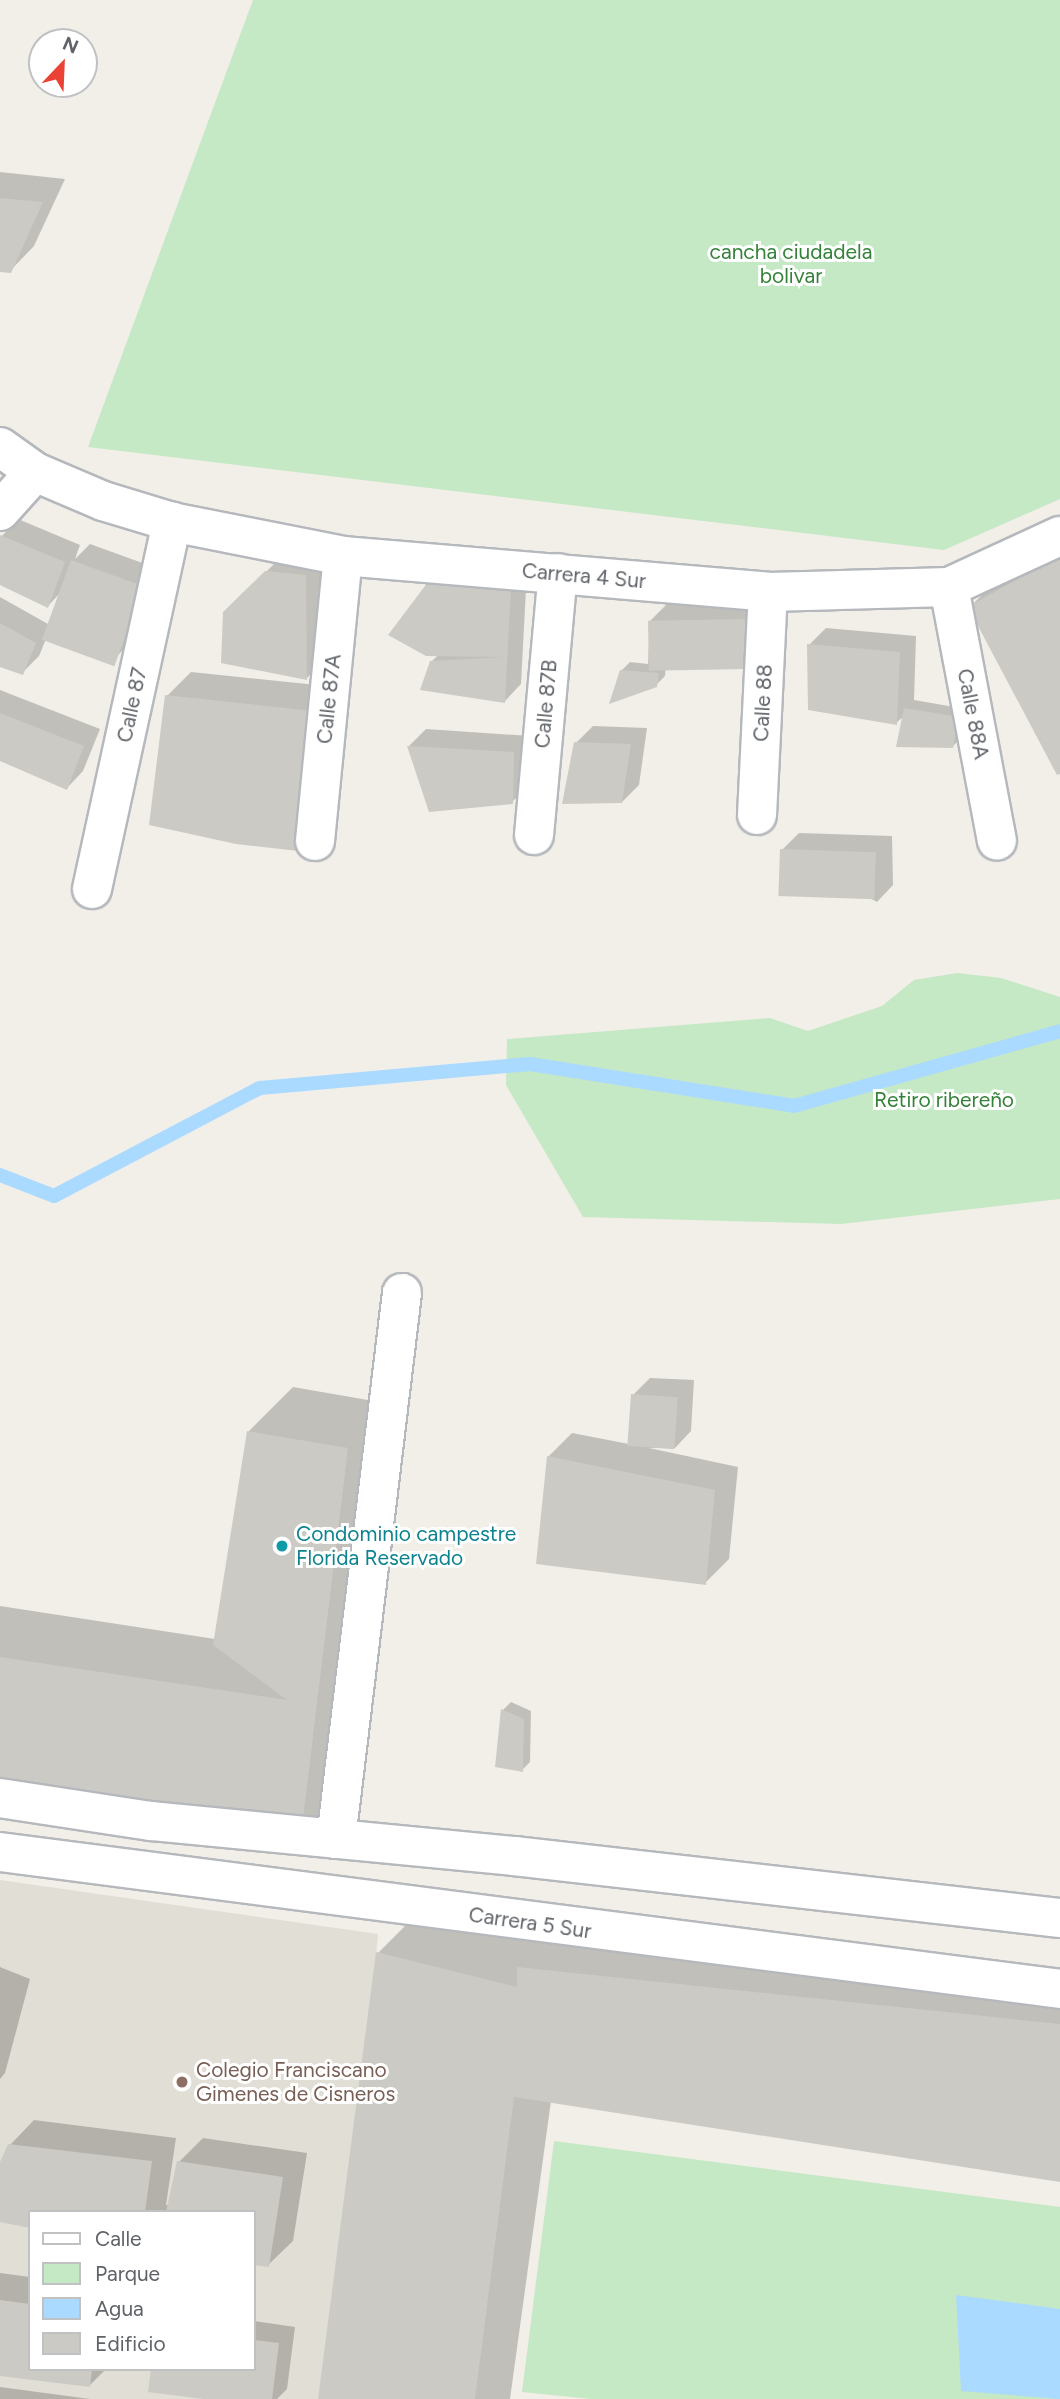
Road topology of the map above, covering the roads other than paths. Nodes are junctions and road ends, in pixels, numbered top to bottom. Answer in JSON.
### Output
{"nodes":[{"id":1,"x":0,"y":447,"type":"edge"},
{"id":2,"x":35,"y":472,"type":"junction"},
{"id":3,"x":0,"y":511,"type":"edge"},
{"id":4,"x":172,"y":522,"type":"junction"},
{"id":5,"x":1060,"y":536,"type":"edge"},
{"id":6,"x":344,"y":556,"type":"junction"},
{"id":7,"x":558,"y":573,"type":"junction"},
{"id":8,"x":949,"y":587,"type":"junction"},
{"id":9,"x":768,"y":592,"type":"junction"},
{"id":10,"x":757,"y":815,"type":"dead end"},
{"id":11,"x":534,"y":835,"type":"dead end"},
{"id":12,"x":316,"y":841,"type":"dead end"},
{"id":13,"x":997,"y":841,"type":"dead end"},
{"id":14,"x":92,"y":889,"type":"dead end"},
{"id":15,"x":402,"y":1293,"type":"dead end"},
{"id":16,"x":0,"y":1798,"type":"edge"},
{"id":17,"x":336,"y":1839,"type":"junction"},
{"id":18,"x":0,"y":1852,"type":"edge"},
{"id":19,"x":1060,"y":1918,"type":"edge"},
{"id":20,"x":1060,"y":1989,"type":"edge"}],
"edges":[{"from":1,"to":2,"type":"street","name":"Carrera 4 Sur"},
{"from":2,"to":3,"type":"street"},
{"from":2,"to":4,"type":"street","name":"Carrera 4 Sur"},
{"from":4,"to":6,"type":"street","name":"Carrera 4 Sur"},
{"from":4,"to":14,"type":"street","name":"Calle 87"},
{"from":5,"to":8,"type":"street","name":"Carrera 4 Sur"},
{"from":6,"to":7,"type":"street","name":"Carrera 4 Sur"},
{"from":6,"to":12,"type":"street","name":"Calle 87A"},
{"from":7,"to":9,"type":"street","name":"Carrera 4 Sur"},
{"from":7,"to":11,"type":"street","name":"Calle 87B"},
{"from":8,"to":9,"type":"street","name":"Carrera 4 Sur"},
{"from":8,"to":13,"type":"street","name":"Calle 88A"},
{"from":9,"to":10,"type":"street","name":"Calle 88"},
{"from":15,"to":17,"type":"street"},
{"from":16,"to":17,"type":"street"},
{"from":17,"to":19,"type":"street"},
{"from":18,"to":20,"type":"street","name":"Carrera 5 Sur"}]}
